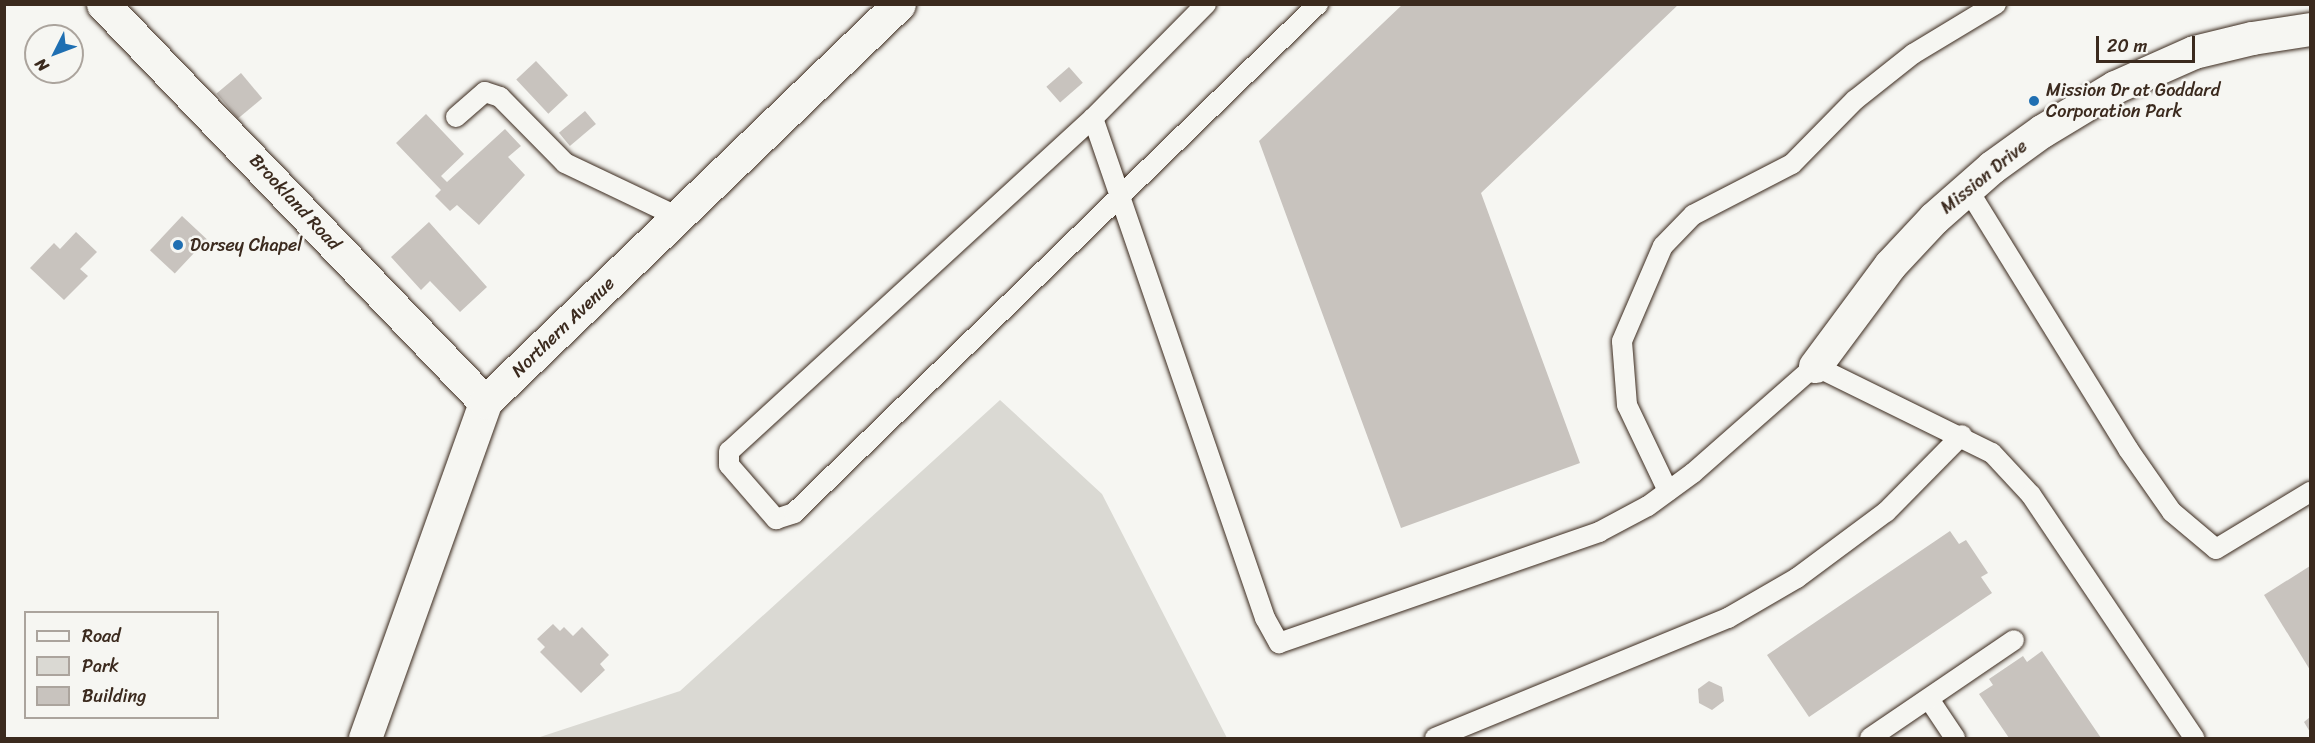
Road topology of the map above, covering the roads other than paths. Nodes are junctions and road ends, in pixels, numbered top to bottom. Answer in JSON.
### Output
{"nodes":[{"id":1,"x":103,"y":4,"type":"edge"},
{"id":2,"x":898,"y":4,"type":"edge"},
{"id":3,"x":1206,"y":4,"type":"edge"},
{"id":4,"x":1318,"y":4,"type":"edge"},
{"id":5,"x":1996,"y":4,"type":"edge"},
{"id":6,"x":2310,"y":30,"type":"edge"},
{"id":7,"x":456,"y":117,"type":"dead end"},
{"id":8,"x":1093,"y":118,"type":"junction"},
{"id":9,"x":1967,"y":188,"type":"junction"},
{"id":10,"x":1120,"y":197,"type":"junction"},
{"id":11,"x":678,"y":217,"type":"junction"},
{"id":12,"x":1815,"y":366,"type":"junction"},
{"id":13,"x":485,"y":402,"type":"junction"},
{"id":14,"x":1962,"y":435,"type":"junction"},
{"id":15,"x":1668,"y":491,"type":"junction"},
{"id":16,"x":2310,"y":492,"type":"edge"},
{"id":17,"x":2014,"y":640,"type":"dead end"},
{"id":18,"x":1929,"y":699,"type":"junction"},
{"id":19,"x":365,"y":738,"type":"edge"},
{"id":20,"x":1436,"y":738,"type":"edge"},
{"id":21,"x":1870,"y":738,"type":"edge"},
{"id":22,"x":1955,"y":738,"type":"edge"},
{"id":23,"x":2194,"y":738,"type":"edge"}],
"edges":[{"from":1,"to":13,"type":"street","name":"Brookland Road"},
{"from":2,"to":11,"type":"street","name":"Northern Avenue"},
{"from":3,"to":8,"type":"lane"},
{"from":4,"to":10,"type":"lane"},
{"from":5,"to":15,"type":"lane"},
{"from":6,"to":9,"type":"street","name":"Mission Drive"},
{"from":7,"to":11,"type":"lane"},
{"from":8,"to":10,"type":"lane"},
{"from":8,"to":10,"type":"lane"},
{"from":9,"to":12,"type":"street","name":"Mission Drive"},
{"from":9,"to":16,"type":"lane"},
{"from":10,"to":15,"type":"lane"},
{"from":11,"to":13,"type":"street","name":"Northern Avenue"},
{"from":12,"to":14,"type":"lane"},
{"from":12,"to":15,"type":"lane"},
{"from":13,"to":19,"type":"street","name":"Northern Avenue"},
{"from":14,"to":20,"type":"lane"},
{"from":14,"to":23,"type":"lane"},
{"from":17,"to":18,"type":"lane"},
{"from":18,"to":21,"type":"lane"},
{"from":18,"to":22,"type":"lane"}]}
